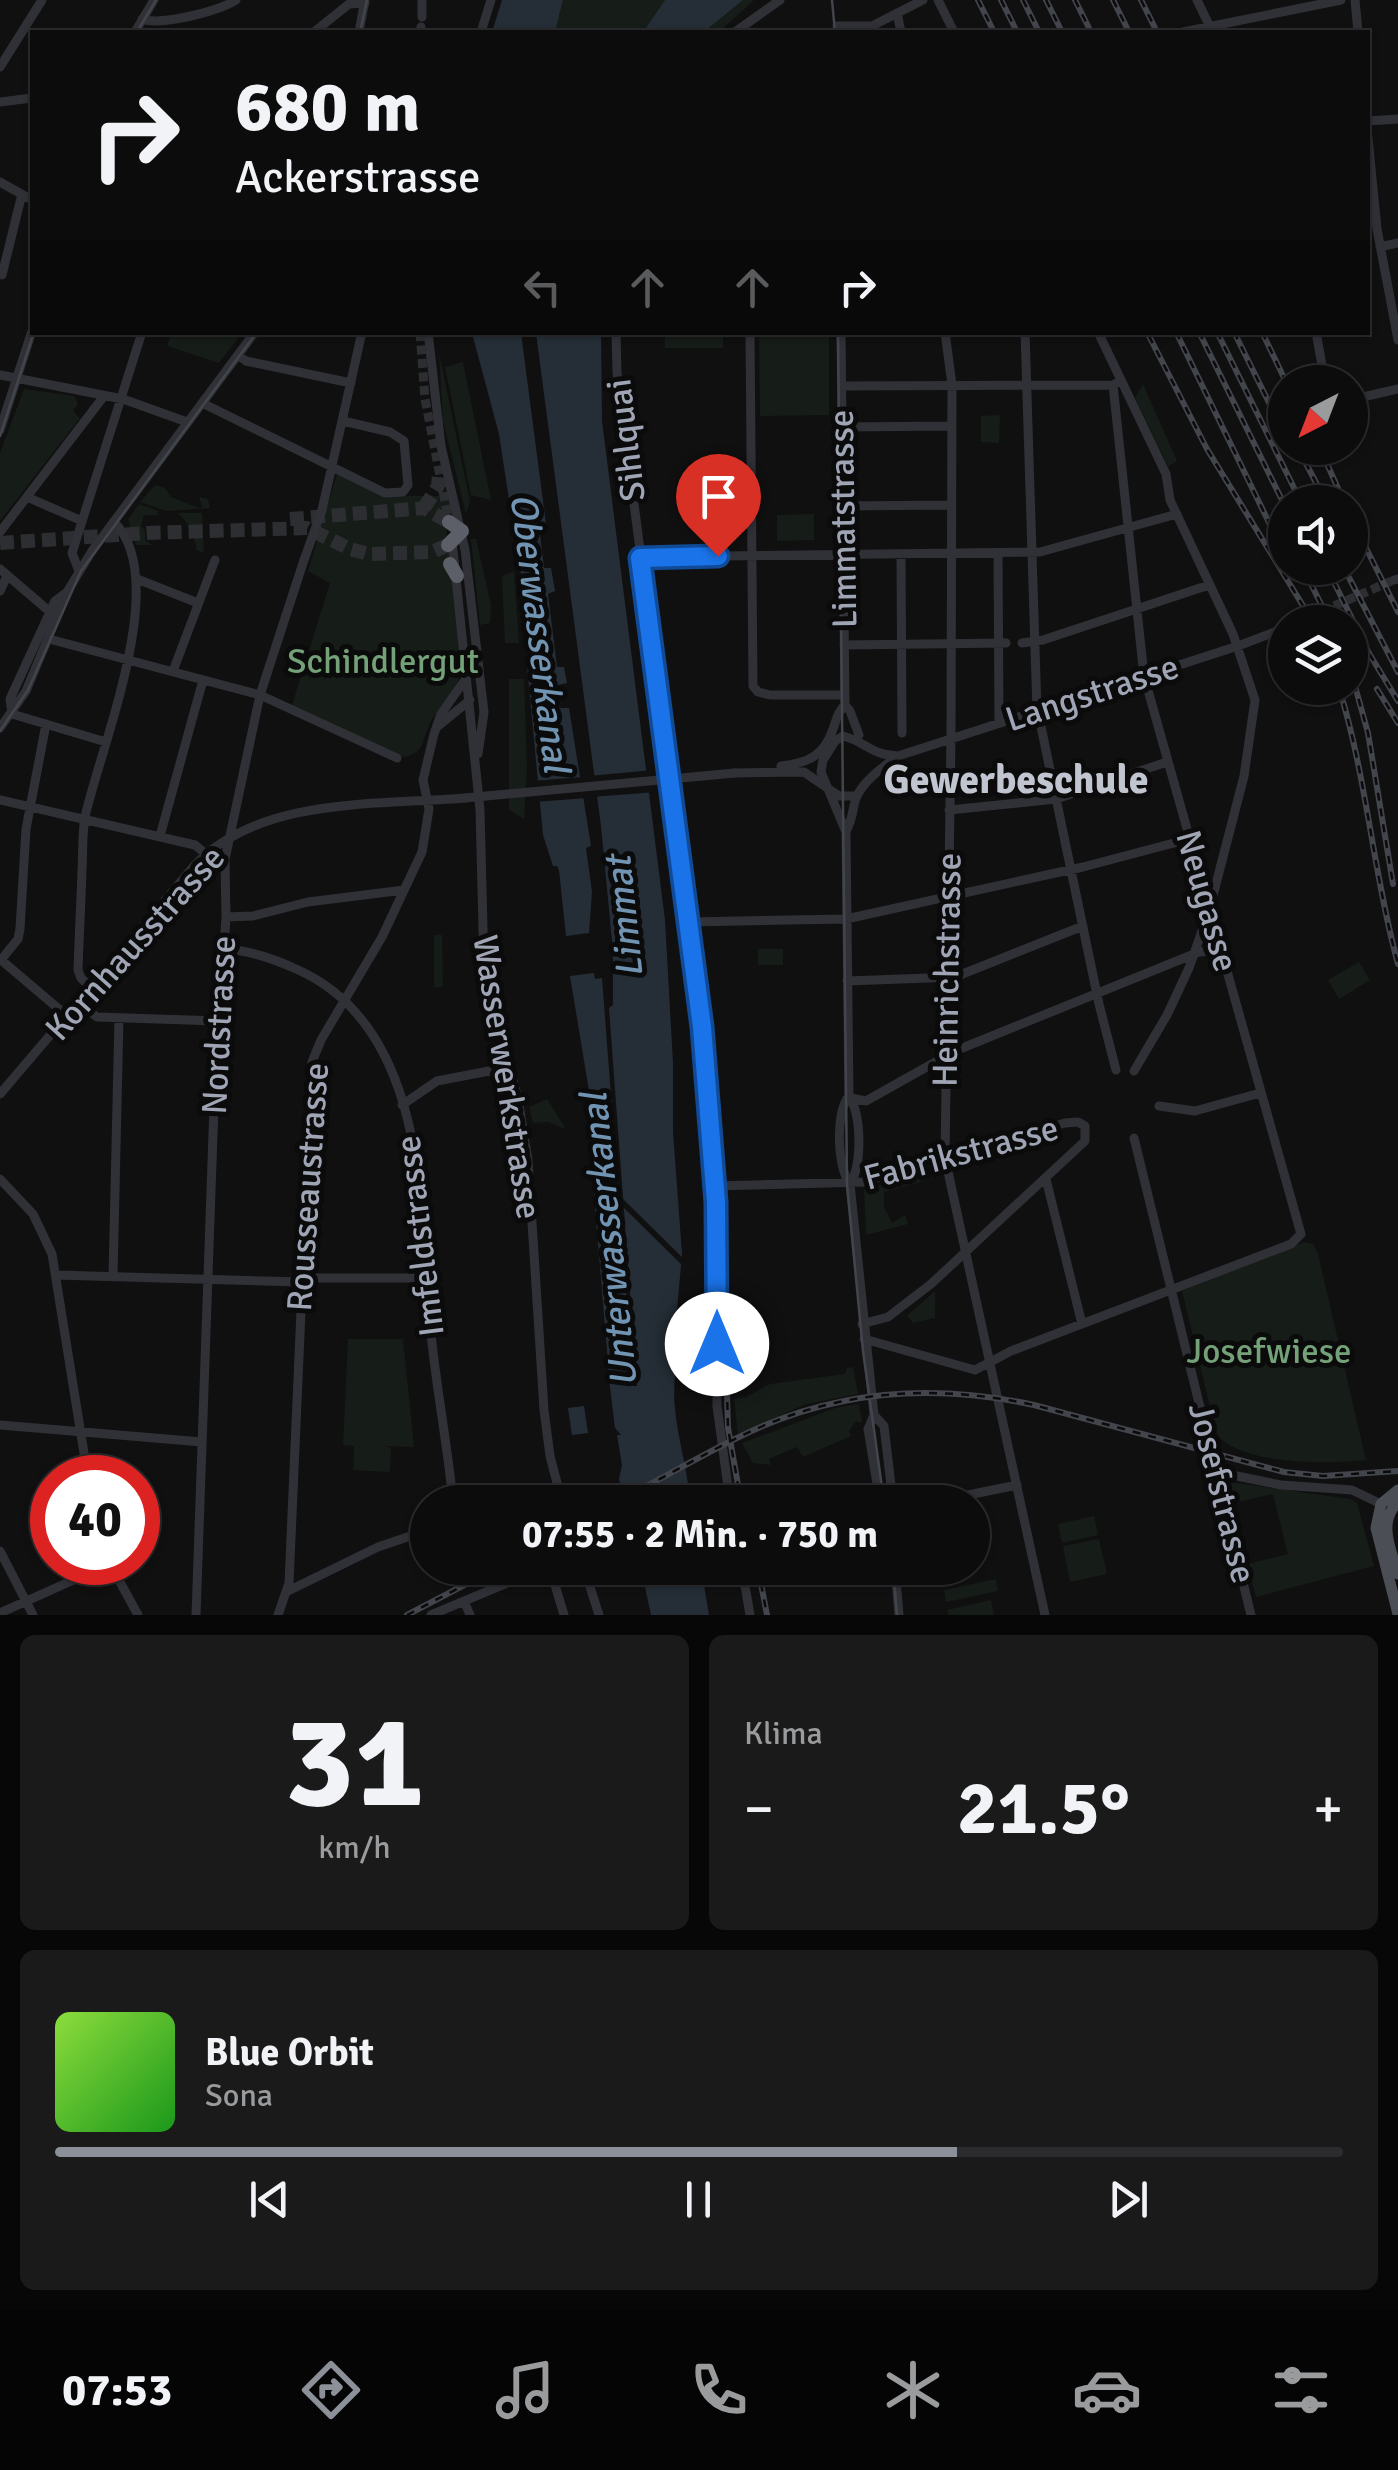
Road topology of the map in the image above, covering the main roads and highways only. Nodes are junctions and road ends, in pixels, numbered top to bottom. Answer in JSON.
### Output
{"nodes":[{"id":1,"x":456,"y":526,"type":"road end"},
{"id":2,"x":450,"y":544,"type":"road end"},
{"id":3,"x":1398,"y":1490,"type":"edge"},
{"id":4,"x":1390,"y":1505,"type":"edge"},
{"id":5,"x":1398,"y":1574,"type":"edge"},
{"id":6,"x":1398,"y":1614,"type":"edge"}],
"edges":[{"from":1,"to":2,"type":"highway"},
{"from":3,"to":4,"type":"main road"},
{"from":4,"to":5,"type":"main road"},
{"from":4,"to":6,"type":"main road"}]}
